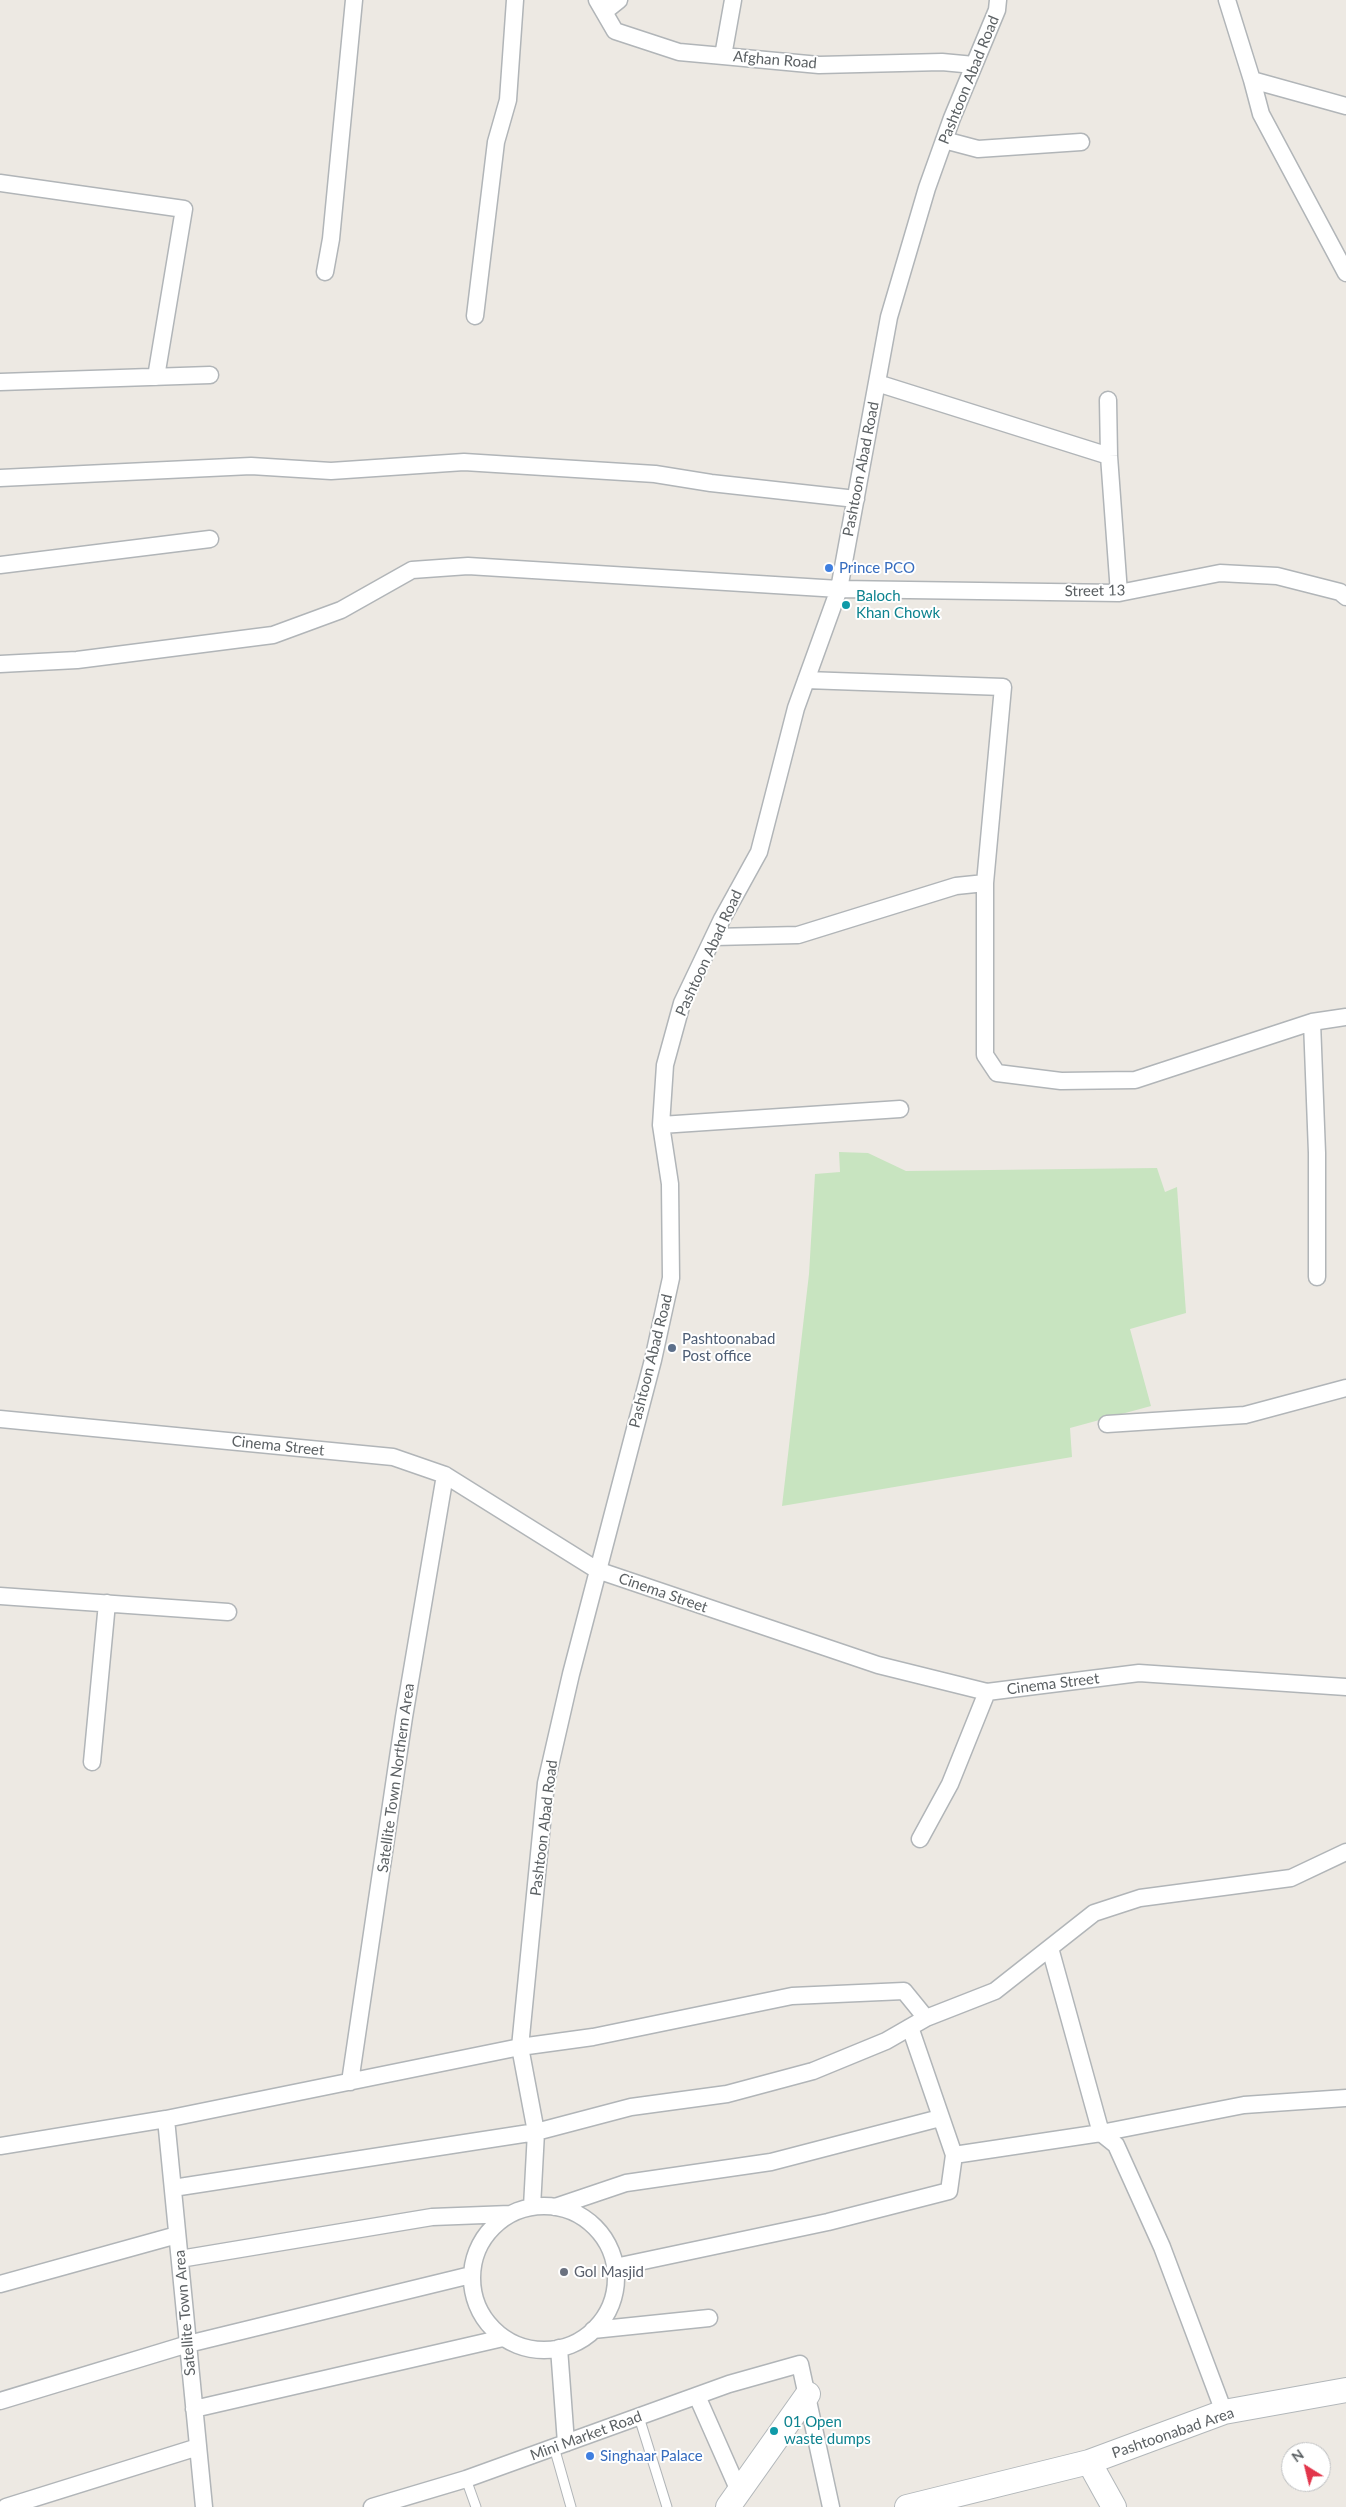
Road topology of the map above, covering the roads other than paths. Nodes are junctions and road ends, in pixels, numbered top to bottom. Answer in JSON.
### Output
{"nodes":[{"id":1,"x":354,"y":0,"type":"edge"},
{"id":2,"x":515,"y":0,"type":"edge"},
{"id":3,"x":620,"y":0,"type":"edge"},
{"id":4,"x":734,"y":0,"type":"edge"},
{"id":5,"x":998,"y":0,"type":"edge"},
{"id":6,"x":1227,"y":0,"type":"edge"},
{"id":7,"x":601,"y":6,"type":"edge"},
{"id":8,"x":723,"y":56,"type":"junction"},
{"id":9,"x":974,"y":65,"type":"junction"},
{"id":10,"x":1252,"y":80,"type":"junction"},
{"id":11,"x":1346,"y":106,"type":"edge"},
{"id":12,"x":944,"y":140,"type":"junction"},
{"id":13,"x":1081,"y":142,"type":"dead end"},
{"id":14,"x":0,"y":183,"type":"edge"},
{"id":15,"x":325,"y":272,"type":"dead end"},
{"id":16,"x":1346,"y":273,"type":"edge"},
{"id":17,"x":475,"y":316,"type":"dead end"},
{"id":18,"x":210,"y":375,"type":"dead end"},
{"id":19,"x":156,"y":377,"type":"junction"},
{"id":20,"x":0,"y":382,"type":"edge"},
{"id":21,"x":877,"y":383,"type":"junction"},
{"id":22,"x":1108,"y":400,"type":"dead end"},
{"id":23,"x":1109,"y":456,"type":"junction"},
{"id":24,"x":0,"y":478,"type":"edge"},
{"id":25,"x":856,"y":499,"type":"junction"},
{"id":26,"x":210,"y":539,"type":"dead end"},
{"id":27,"x":0,"y":565,"type":"edge"},
{"id":28,"x":839,"y":589,"type":"junction"},
{"id":29,"x":1119,"y":593,"type":"junction"},
{"id":30,"x":1346,"y":597,"type":"edge"},
{"id":31,"x":0,"y":664,"type":"edge"},
{"id":32,"x":806,"y":680,"type":"junction"},
{"id":33,"x":985,"y":882,"type":"junction"},
{"id":34,"x":714,"y":936,"type":"junction"},
{"id":35,"x":1346,"y":1017,"type":"edge"},
{"id":36,"x":1312,"y":1022,"type":"junction"},
{"id":37,"x":900,"y":1109,"type":"dead end"},
{"id":38,"x":661,"y":1125,"type":"junction"},
{"id":39,"x":1317,"y":1277,"type":"dead end"},
{"id":40,"x":1346,"y":1388,"type":"edge"},
{"id":41,"x":0,"y":1419,"type":"edge"},
{"id":42,"x":1107,"y":1424,"type":"dead end"},
{"id":43,"x":445,"y":1475,"type":"junction"},
{"id":44,"x":596,"y":1570,"type":"junction"},
{"id":45,"x":0,"y":1596,"type":"edge"},
{"id":46,"x":107,"y":1603,"type":"junction"},
{"id":47,"x":228,"y":1612,"type":"dead end"},
{"id":48,"x":1346,"y":1687,"type":"edge"},
{"id":49,"x":988,"y":1692,"type":"junction"},
{"id":50,"x":92,"y":1762,"type":"dead end"},
{"id":51,"x":920,"y":1839,"type":"dead end"},
{"id":52,"x":1346,"y":1852,"type":"edge"},
{"id":53,"x":1050,"y":1948,"type":"junction"},
{"id":54,"x":926,"y":2018,"type":"junction"},
{"id":55,"x":910,"y":2027,"type":"junction"},
{"id":56,"x":520,"y":2047,"type":"junction"},
{"id":57,"x":350,"y":2082,"type":"junction"},
{"id":58,"x":1346,"y":2098,"type":"edge"},
{"id":59,"x":940,"y":2118,"type":"junction"},
{"id":60,"x":166,"y":2119,"type":"junction"},
{"id":61,"x":536,"y":2132,"type":"junction"},
{"id":62,"x":1101,"y":2133,"type":"junction"},
{"id":63,"x":0,"y":2146,"type":"edge"},
{"id":64,"x":954,"y":2155,"type":"junction"},
{"id":65,"x":173,"y":2188,"type":"junction"},
{"id":66,"x":532,"y":2207,"type":"junction"},
{"id":67,"x":555,"y":2207,"type":"junction"},
{"id":68,"x":510,"y":2214,"type":"junction"},
{"id":69,"x":177,"y":2235,"type":"junction"},
{"id":70,"x":180,"y":2259,"type":"junction"},
{"id":71,"x":615,"y":2267,"type":"junction"},
{"id":72,"x":471,"y":2275,"type":"junction"},
{"id":73,"x":0,"y":2284,"type":"edge"},
{"id":74,"x":709,"y":2318,"type":"dead end"},
{"id":75,"x":594,"y":2330,"type":"junction"},
{"id":76,"x":503,"y":2338,"type":"junction"},
{"id":77,"x":188,"y":2344,"type":"junction"},
{"id":78,"x":559,"y":2348,"type":"junction"},
{"id":79,"x":1346,"y":2390,"type":"edge"},
{"id":80,"x":808,"y":2394,"type":"junction"},
{"id":81,"x":697,"y":2396,"type":"junction"},
{"id":82,"x":0,"y":2401,"type":"edge"},
{"id":83,"x":194,"y":2409,"type":"junction"},
{"id":84,"x":1224,"y":2412,"type":"junction"},
{"id":85,"x":639,"y":2417,"type":"junction"},
{"id":86,"x":560,"y":2445,"type":"junction"},
{"id":87,"x":198,"y":2447,"type":"junction"},
{"id":88,"x":1089,"y":2462,"type":"junction"},
{"id":89,"x":466,"y":2479,"type":"junction"},
{"id":90,"x":734,"y":2499,"type":"edge"},
{"id":91,"x":391,"y":2504,"type":"edge"},
{"id":92,"x":6,"y":2507,"type":"edge"},
{"id":93,"x":204,"y":2507,"type":"edge"},
{"id":94,"x":372,"y":2507,"type":"edge"},
{"id":95,"x":476,"y":2507,"type":"edge"},
{"id":96,"x":571,"y":2507,"type":"edge"},
{"id":97,"x":667,"y":2507,"type":"edge"},
{"id":98,"x":832,"y":2507,"type":"edge"},
{"id":99,"x":907,"y":2507,"type":"edge"},
{"id":100,"x":1114,"y":2507,"type":"edge"}],
"edges":[{"from":1,"to":15,"type":"street"},
{"from":2,"to":17,"type":"street"},
{"from":3,"to":7,"type":"street"},
{"from":4,"to":8,"type":"street"},
{"from":5,"to":9,"type":"street","name":"Pashtoon Abad Road"},
{"from":6,"to":10,"type":"street"},
{"from":7,"to":8,"type":"street","name":"Afghan Road"},
{"from":8,"to":9,"type":"street","name":"Afghan Road"},
{"from":9,"to":12,"type":"street","name":"Pashtoon Abad Road"},
{"from":10,"to":11,"type":"street"},
{"from":10,"to":16,"type":"street"},
{"from":12,"to":13,"type":"street"},
{"from":12,"to":21,"type":"street","name":"Pashtoon Abad Road"},
{"from":14,"to":19,"type":"street"},
{"from":18,"to":19,"type":"street"},
{"from":19,"to":20,"type":"street"},
{"from":21,"to":23,"type":"street"},
{"from":21,"to":25,"type":"street","name":"Pashtoon Abad Road"},
{"from":22,"to":23,"type":"street"},
{"from":23,"to":29,"type":"street"},
{"from":24,"to":25,"type":"street"},
{"from":25,"to":28,"type":"street","name":"Pashtoon Abad Road"},
{"from":26,"to":27,"type":"street"},
{"from":28,"to":29,"type":"street","name":"Street 13"},
{"from":28,"to":31,"type":"street","name":"Street 13"},
{"from":28,"to":32,"type":"street","name":"Pashtoon Abad Road"},
{"from":29,"to":30,"type":"street","name":"Street 13"},
{"from":32,"to":33,"type":"street"},
{"from":32,"to":34,"type":"street","name":"Pashtoon Abad Road"},
{"from":33,"to":34,"type":"street"},
{"from":33,"to":36,"type":"street"},
{"from":34,"to":38,"type":"street","name":"Pashtoon Abad Road"},
{"from":35,"to":36,"type":"street"},
{"from":36,"to":39,"type":"street"},
{"from":37,"to":38,"type":"street"},
{"from":38,"to":44,"type":"street","name":"Pashtoon Abad Road"},
{"from":40,"to":42,"type":"street"},
{"from":41,"to":43,"type":"street","name":"Cinema Street"},
{"from":43,"to":44,"type":"street","name":"Cinema Street"},
{"from":43,"to":57,"type":"street","name":"Satellite Town Northern Area"},
{"from":44,"to":49,"type":"street","name":"Cinema Street"},
{"from":44,"to":56,"type":"street","name":"Pashtoon Abad Road"},
{"from":45,"to":46,"type":"street"},
{"from":46,"to":47,"type":"street"},
{"from":46,"to":50,"type":"street"},
{"from":48,"to":49,"type":"street","name":"Cinema Street"},
{"from":49,"to":51,"type":"street"},
{"from":52,"to":53,"type":"street"},
{"from":53,"to":54,"type":"street"},
{"from":53,"to":62,"type":"street"},
{"from":54,"to":55,"type":"street"},
{"from":54,"to":56,"type":"street"},
{"from":55,"to":59,"type":"street"},
{"from":55,"to":61,"type":"street"},
{"from":56,"to":57,"type":"street"},
{"from":56,"to":61,"type":"street","name":"Pashtoon Abad Road"},
{"from":57,"to":60,"type":"street"},
{"from":58,"to":62,"type":"street"},
{"from":59,"to":64,"type":"street"},
{"from":59,"to":67,"type":"street"},
{"from":60,"to":63,"type":"street"},
{"from":60,"to":65,"type":"street","name":"Satellite Town Area"},
{"from":61,"to":65,"type":"street"},
{"from":61,"to":66,"type":"street","name":"Pashtoon Abad Road"},
{"from":62,"to":64,"type":"street"},
{"from":62,"to":84,"type":"street"},
{"from":64,"to":71,"type":"street"},
{"from":65,"to":69,"type":"street","name":"Satellite Town Area"},
{"from":66,"to":67,"type":"street"},
{"from":66,"to":68,"type":"street"},
{"from":67,"to":71,"type":"street"},
{"from":68,"to":70,"type":"street"},
{"from":68,"to":72,"type":"street"},
{"from":69,"to":70,"type":"street","name":"Satellite Town Area"},
{"from":69,"to":73,"type":"street"},
{"from":70,"to":77,"type":"street","name":"Satellite Town Area"},
{"from":71,"to":75,"type":"street"},
{"from":72,"to":76,"type":"street"},
{"from":72,"to":77,"type":"street"},
{"from":74,"to":75,"type":"street"},
{"from":75,"to":78,"type":"street"},
{"from":76,"to":78,"type":"street"},
{"from":76,"to":83,"type":"street"},
{"from":77,"to":82,"type":"street"},
{"from":77,"to":83,"type":"street","name":"Satellite Town Area"},
{"from":78,"to":86,"type":"street"},
{"from":79,"to":84,"type":"street","name":"Pashtoonabad Area"},
{"from":80,"to":81,"type":"street","name":"Mini Market Road"},
{"from":80,"to":90,"type":"street"},
{"from":80,"to":98,"type":"street"},
{"from":81,"to":85,"type":"street","name":"Mini Market Road"},
{"from":81,"to":90,"type":"street"},
{"from":83,"to":87,"type":"street","name":"Satellite Town Area"},
{"from":84,"to":88,"type":"street","name":"Pashtoonabad Area"},
{"from":85,"to":86,"type":"street","name":"Mini Market Road"},
{"from":85,"to":97,"type":"lane"},
{"from":86,"to":89,"type":"street","name":"Mini Market Road"},
{"from":86,"to":96,"type":"lane"},
{"from":87,"to":92,"type":"street"},
{"from":87,"to":93,"type":"street","name":"Satellite Town Area"},
{"from":88,"to":99,"type":"street","name":"Pashtoonabad Area"},
{"from":88,"to":100,"type":"street"},
{"from":89,"to":91,"type":"street","name":"Mini Market Road"},
{"from":89,"to":95,"type":"lane"},
{"from":91,"to":94,"type":"street","name":"Mini Market Road"}]}
